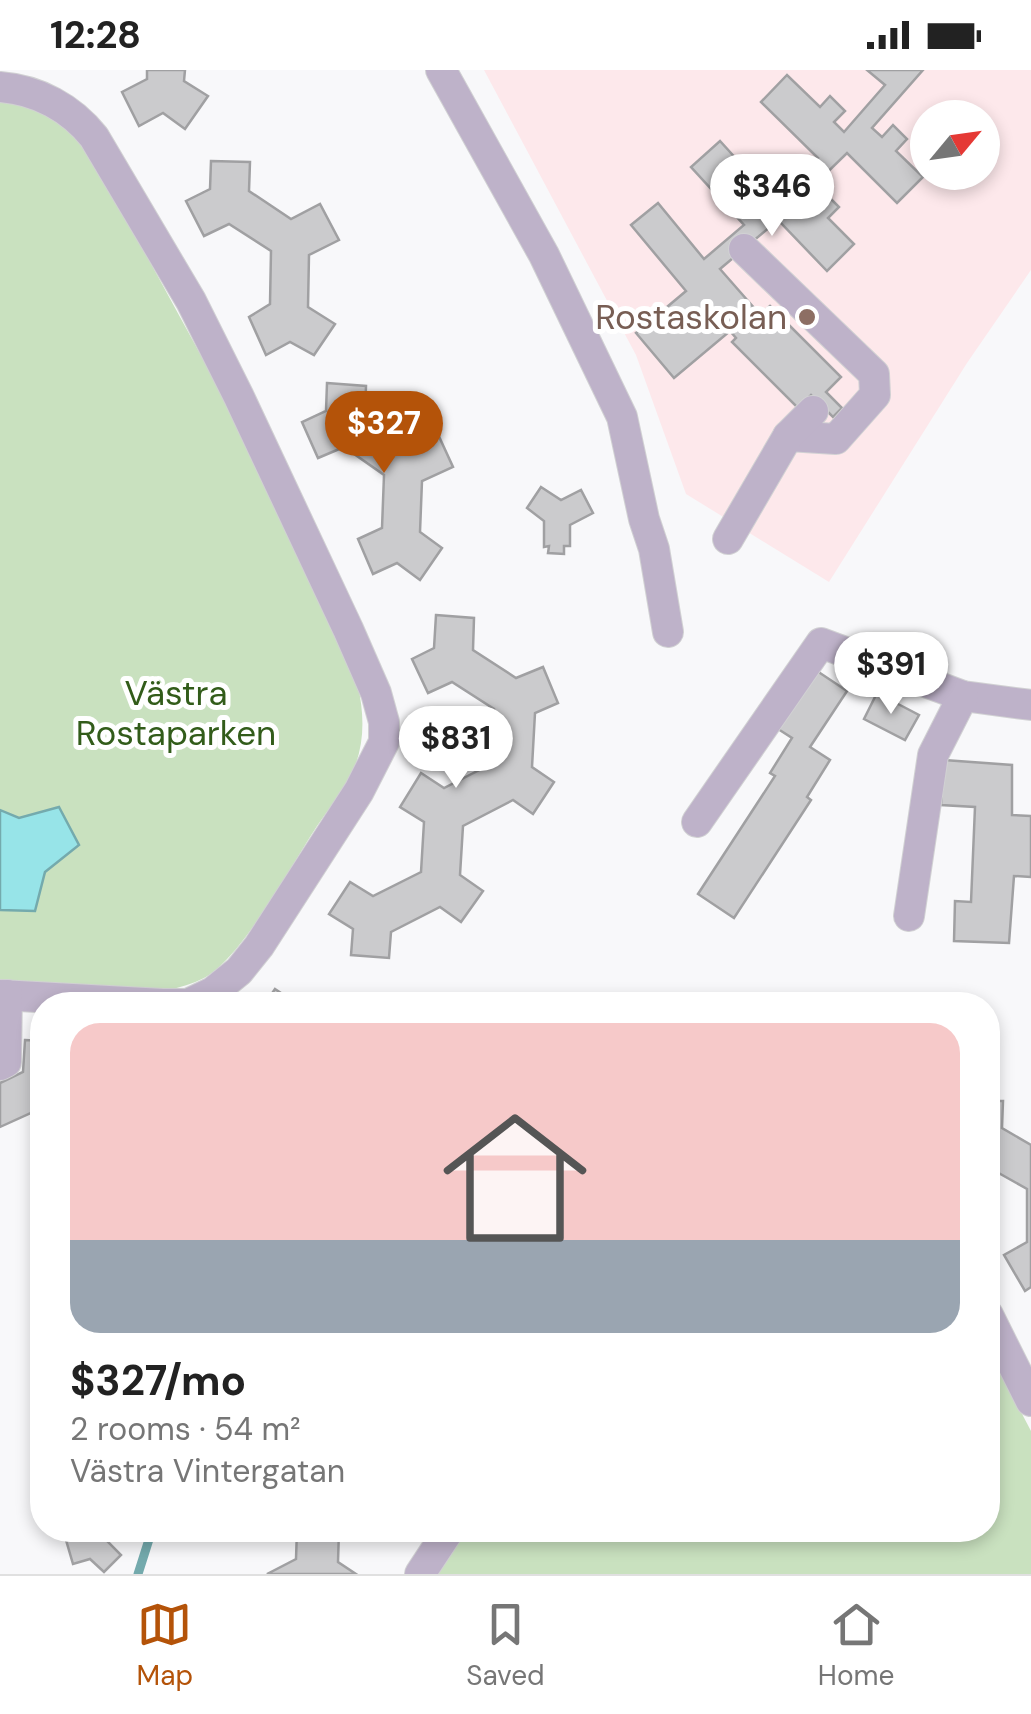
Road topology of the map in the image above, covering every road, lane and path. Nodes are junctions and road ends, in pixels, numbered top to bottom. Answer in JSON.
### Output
{"nodes":[{"id":1,"x":441,"y":70,"type":"edge"},
{"id":2,"x":0,"y":87,"type":"edge"},
{"id":3,"x":744,"y":249,"type":"dead end"},
{"id":4,"x":813,"y":411,"type":"dead end"},
{"id":5,"x":788,"y":436,"type":"junction"},
{"id":6,"x":728,"y":539,"type":"dead end"},
{"id":7,"x":668,"y":632,"type":"dead end"},
{"id":8,"x":964,"y":696,"type":"junction"},
{"id":9,"x":1031,"y":705,"type":"edge"},
{"id":10,"x":696,"y":822,"type":"dead end"},
{"id":11,"x":909,"y":916,"type":"dead end"},
{"id":12,"x":224,"y":992,"type":"edge"},
{"id":13,"x":4,"y":995,"type":"edge"},
{"id":14,"x":30,"y":998,"type":"edge"},
{"id":15,"x":0,"y":1066,"type":"edge"},
{"id":16,"x":1000,"y":1339,"type":"edge"},
{"id":17,"x":1031,"y":1401,"type":"edge"},
{"id":18,"x":440,"y":1542,"type":"edge"},
{"id":19,"x":420,"y":1574,"type":"edge"}],
"edges":[{"from":1,"to":7,"type":"street"},
{"from":2,"to":12,"type":"street"},
{"from":3,"to":5,"type":"street"},
{"from":4,"to":5,"type":"street"},
{"from":5,"to":6,"type":"street"},
{"from":8,"to":9,"type":"street"},
{"from":8,"to":10,"type":"street"},
{"from":8,"to":11,"type":"street"},
{"from":13,"to":14,"type":"street"},
{"from":13,"to":15,"type":"street"},
{"from":16,"to":17,"type":"street"},
{"from":18,"to":19,"type":"street"}]}
